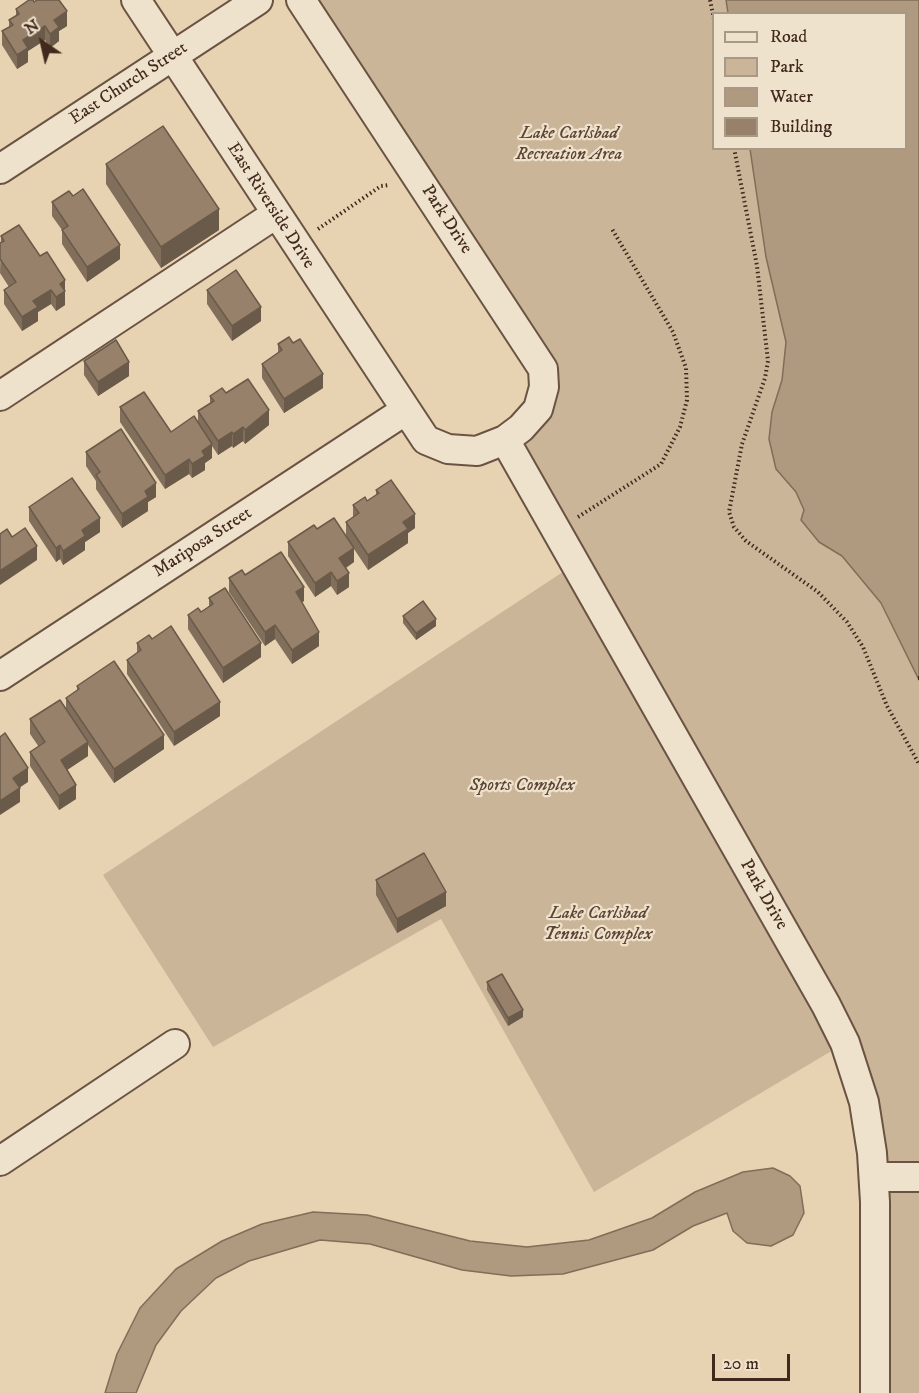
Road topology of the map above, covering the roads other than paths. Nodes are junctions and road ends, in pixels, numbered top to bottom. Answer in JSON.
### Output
{"nodes":[{"id":1,"x":136,"y":0,"type":"edge"},
{"id":2,"x":258,"y":0,"type":"edge"},
{"id":3,"x":301,"y":0,"type":"edge"},
{"id":4,"x":172,"y":56,"type":"junction"},
{"id":5,"x":0,"y":169,"type":"edge"},
{"id":6,"x":276,"y":214,"type":"junction"},
{"id":7,"x":0,"y":396,"type":"edge"},
{"id":8,"x":406,"y":410,"type":"junction"},
{"id":9,"x":505,"y":440,"type":"junction"},
{"id":10,"x":0,"y":676,"type":"edge"},
{"id":11,"x":175,"y":1044,"type":"dead end"},
{"id":12,"x":0,"y":1161,"type":"edge"},
{"id":13,"x":874,"y":1177,"type":"junction"},
{"id":14,"x":919,"y":1177,"type":"edge"},
{"id":15,"x":875,"y":1393,"type":"edge"}],
"edges":[{"from":1,"to":4,"type":"street","name":"East Riverside Drive"},
{"from":2,"to":4,"type":"street","name":"East Church Street"},
{"from":3,"to":9,"type":"street","name":"Park Drive"},
{"from":4,"to":5,"type":"street","name":"East Church Street"},
{"from":4,"to":6,"type":"street","name":"East Riverside Drive"},
{"from":6,"to":7,"type":"street"},
{"from":6,"to":8,"type":"street","name":"East Riverside Drive"},
{"from":8,"to":9,"type":"street","name":"Park Drive"},
{"from":8,"to":10,"type":"street","name":"Mariposa Street"},
{"from":9,"to":13,"type":"street","name":"Park Drive"},
{"from":11,"to":12,"type":"street"},
{"from":13,"to":14,"type":"street"},
{"from":13,"to":15,"type":"street","name":"Park Drive"}]}
